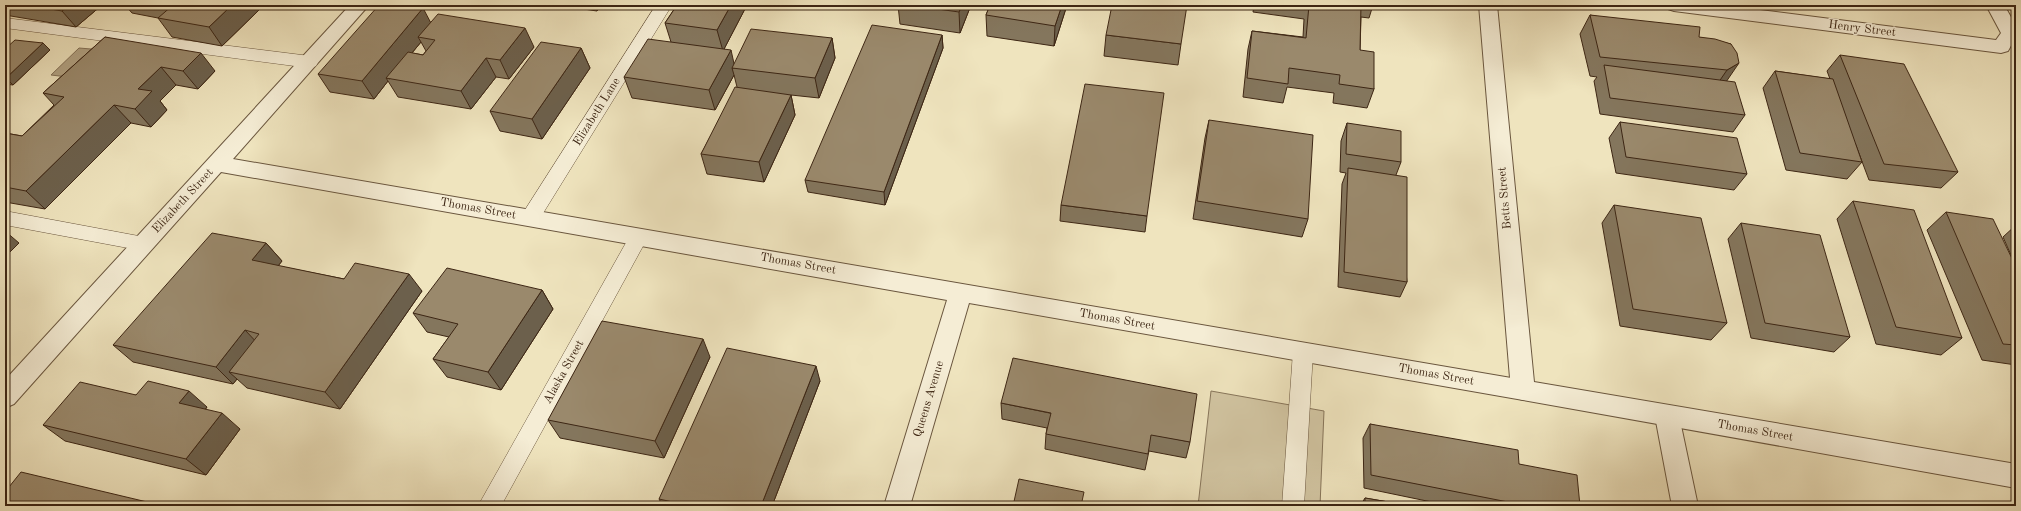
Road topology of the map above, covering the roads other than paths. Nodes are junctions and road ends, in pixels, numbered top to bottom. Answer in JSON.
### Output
{"nodes":[{"id":1,"x":360,"y":5,"type":"edge"},
{"id":2,"x":664,"y":5,"type":"edge"},
{"id":3,"x":1488,"y":5,"type":"edge"},
{"id":4,"x":1674,"y":5,"type":"edge"},
{"id":5,"x":1995,"y":5,"type":"edge"},
{"id":6,"x":5,"y":23,"type":"edge"},
{"id":7,"x":310,"y":62,"type":"junction"},
{"id":8,"x":218,"y":164,"type":"junction"},
{"id":9,"x":5,"y":218,"type":"edge"},
{"id":10,"x":530,"y":218,"type":"junction"},
{"id":11,"x":639,"y":237,"type":"junction"},
{"id":12,"x":144,"y":244,"type":"junction"},
{"id":13,"x":961,"y":292,"type":"junction"},
{"id":14,"x":1303,"y":352,"type":"junction"},
{"id":15,"x":1523,"y":390,"type":"junction"},
{"id":16,"x":5,"y":397,"type":"edge"},
{"id":17,"x":1667,"y":416,"type":"junction"},
{"id":18,"x":2016,"y":476,"type":"edge"},
{"id":19,"x":489,"y":506,"type":"edge"},
{"id":20,"x":897,"y":506,"type":"edge"},
{"id":21,"x":1293,"y":506,"type":"edge"},
{"id":22,"x":1685,"y":506,"type":"edge"}],
"edges":[{"from":1,"to":7,"type":"street","name":"Elizabeth Street"},
{"from":2,"to":10,"type":"lane","name":"Elizabeth Lane"},
{"from":3,"to":15,"type":"street","name":"Betts Street"},
{"from":4,"to":5,"type":"street","name":"Henry Street"},
{"from":6,"to":7,"type":"lane"},
{"from":7,"to":8,"type":"street","name":"Elizabeth Street"},
{"from":8,"to":10,"type":"street","name":"Thomas Street"},
{"from":8,"to":12,"type":"street","name":"Elizabeth Street"},
{"from":9,"to":12,"type":"lane"},
{"from":10,"to":11,"type":"street","name":"Thomas Street"},
{"from":11,"to":13,"type":"street","name":"Thomas Street"},
{"from":11,"to":19,"type":"lane","name":"Alaska Street"},
{"from":12,"to":16,"type":"street","name":"Elizabeth Street"},
{"from":13,"to":14,"type":"street","name":"Thomas Street"},
{"from":13,"to":20,"type":"street","name":"Queens Avenue"},
{"from":14,"to":15,"type":"street","name":"Thomas Street"},
{"from":14,"to":21,"type":"lane"},
{"from":15,"to":17,"type":"street","name":"Thomas Street"},
{"from":17,"to":18,"type":"street","name":"Thomas Street"},
{"from":17,"to":22,"type":"street"}]}
